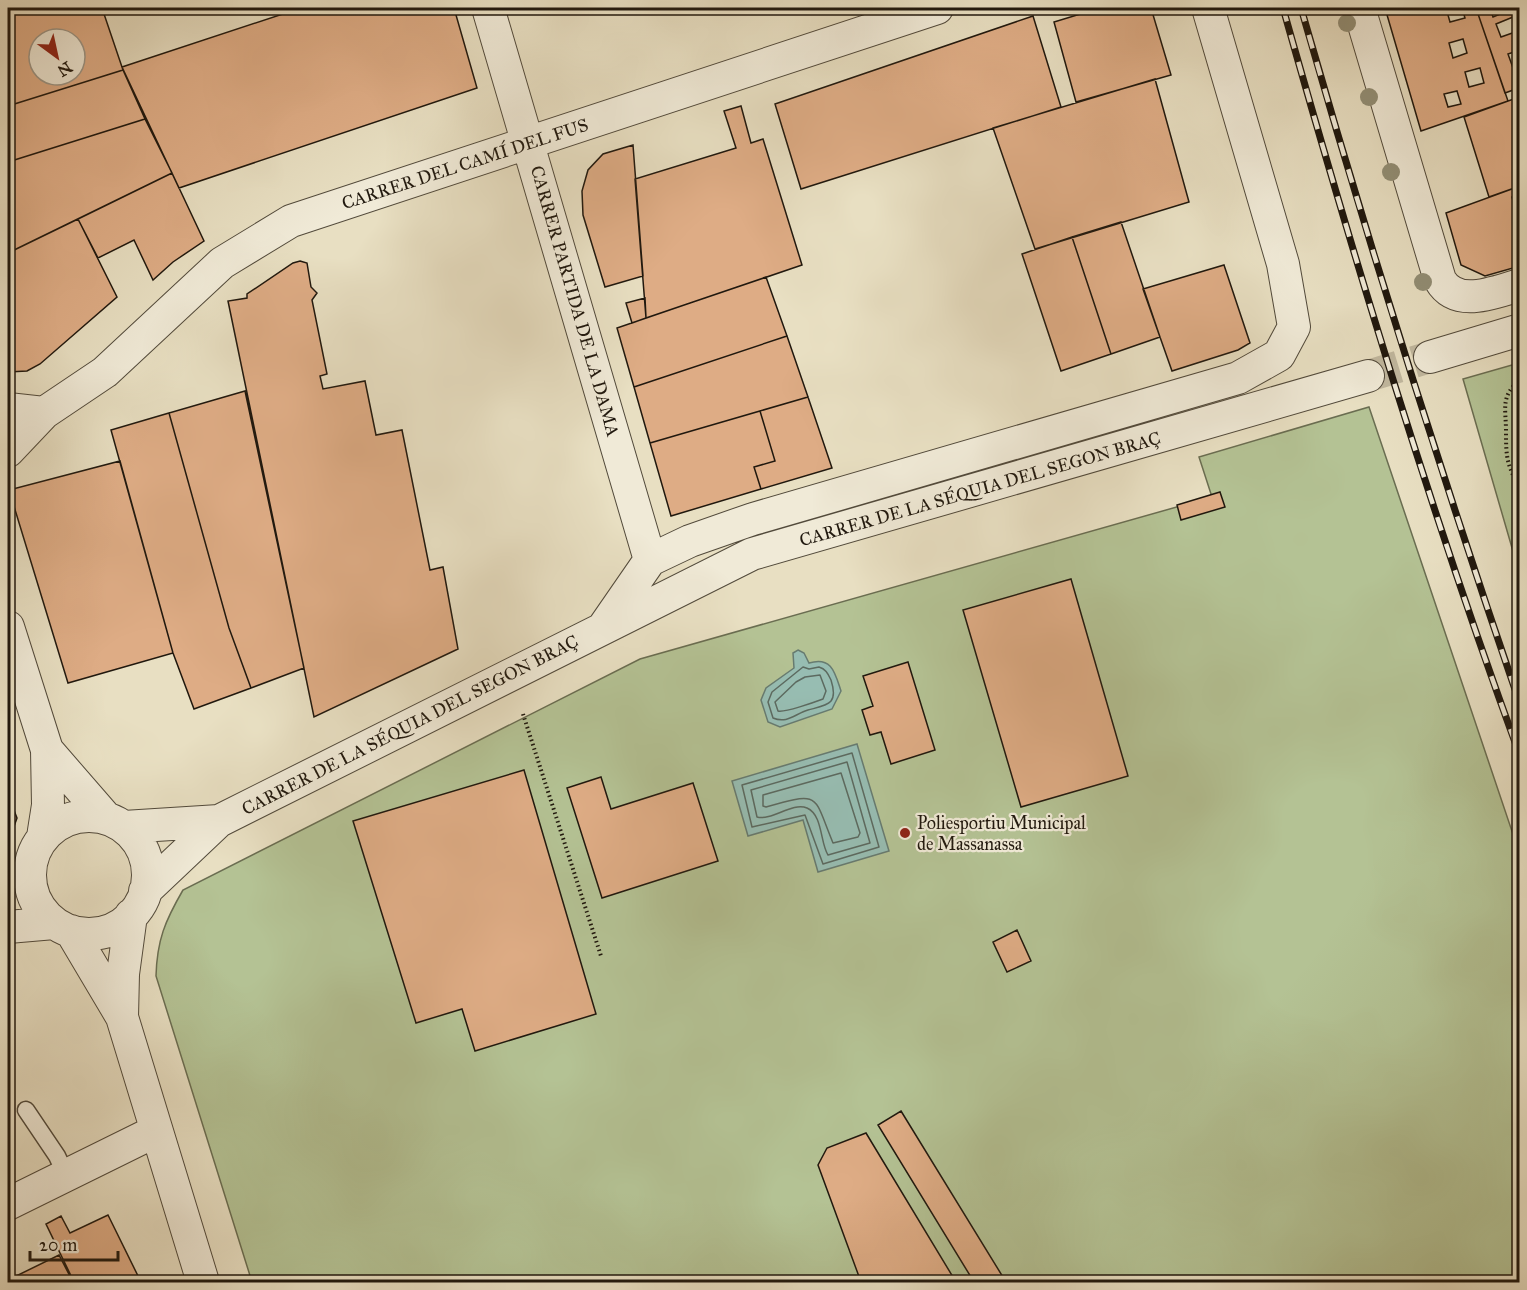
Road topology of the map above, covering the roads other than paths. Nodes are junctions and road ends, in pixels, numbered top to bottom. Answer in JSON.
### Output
{"nodes":[{"id":1,"x":488,"y":8,"type":"edge"},
{"id":2,"x":937,"y":8,"type":"edge"},
{"id":3,"x":1208,"y":8,"type":"edge"},
{"id":4,"x":1359,"y":8,"type":"edge"},
{"id":5,"x":529,"y":144,"type":"junction"},
{"id":6,"x":1520,"y":285,"type":"edge"},
{"id":7,"x":1520,"y":330,"type":"edge"},
{"id":8,"x":1430,"y":357,"type":"tunnel mouth"},
{"id":9,"x":1368,"y":376,"type":"tunnel mouth"},
{"id":10,"x":8,"y":409,"type":"edge"},
{"id":11,"x":45,"y":413,"type":"junction"},
{"id":12,"x":8,"y":451,"type":"edge"},
{"id":13,"x":650,"y":560,"type":"junction"},
{"id":14,"x":8,"y":627,"type":"edge"},
{"id":15,"x":602,"y":630,"type":"junction"},
{"id":16,"x":47,"y":750,"type":"junction"},
{"id":17,"x":219,"y":821,"type":"junction"},
{"id":18,"x":115,"y":822,"type":"junction"},
{"id":19,"x":43,"y":837,"type":"junction"},
{"id":20,"x":29,"y":875,"type":"junction"},
{"id":21,"x":8,"y":897,"type":"edge"},
{"id":22,"x":138,"y":903,"type":"junction"},
{"id":23,"x":8,"y":927,"type":"edge"},
{"id":24,"x":63,"y":927,"type":"junction"},
{"id":25,"x":122,"y":1017,"type":"junction"},
{"id":26,"x":26,"y":1110,"type":"dead end"},
{"id":27,"x":156,"y":1131,"type":"junction"},
{"id":28,"x":66,"y":1175,"type":"junction"},
{"id":29,"x":8,"y":1204,"type":"edge"},
{"id":30,"x":203,"y":1282,"type":"edge"}],
"edges":[{"from":1,"to":5,"type":"street","name":"CARRER PARTIDA DE LA DAMA"},
{"from":2,"to":5,"type":"street","name":"CARRER DEL CAMÍ DEL FUS"},
{"from":3,"to":13,"type":"street","name":"CARRER DE LA SÉQUIA DEL SEGON BRAÇ"},
{"from":4,"to":6,"type":"street"},
{"from":5,"to":11,"type":"street","name":"CARRER DEL CAMÍ DEL FUS"},
{"from":5,"to":13,"type":"street","name":"CARRER PARTIDA DE LA DAMA"},
{"from":7,"to":8,"type":"street"},
{"from":9,"to":15,"type":"street","name":"CARRER DE LA SÉQUIA DEL SEGON BRAÇ"},
{"from":10,"to":11,"type":"street"},
{"from":11,"to":12,"type":"street","name":"CARRER DEL CAMÍ DEL FUS"},
{"from":13,"to":15,"type":"street","name":"CARRER DE LA SÉQUIA DEL SEGON BRAÇ"},
{"from":14,"to":16,"type":"street"},
{"from":15,"to":17,"type":"street","name":"CARRER DE LA SÉQUIA DEL SEGON BRAÇ"},
{"from":16,"to":18,"type":"street"},
{"from":16,"to":19,"type":"street"},
{"from":17,"to":18,"type":"street","name":"CARRER DE LA SÉQUIA DEL SEGON BRAÇ"},
{"from":17,"to":22,"type":"street","name":"CARRER DE LA SÉQUIA DEL SEGON BRAÇ"},
{"from":18,"to":19,"type":"street"},
{"from":18,"to":22,"type":"street"},
{"from":19,"to":20,"type":"street"},
{"from":20,"to":21,"type":"street"},
{"from":20,"to":24,"type":"street"},
{"from":22,"to":24,"type":"street"},
{"from":22,"to":25,"type":"street"},
{"from":23,"to":24,"type":"street"},
{"from":24,"to":25,"type":"street"},
{"from":25,"to":27,"type":"street"},
{"from":26,"to":28,"type":"lane"},
{"from":27,"to":28,"type":"street"},
{"from":27,"to":30,"type":"street"},
{"from":28,"to":29,"type":"street"}]}
